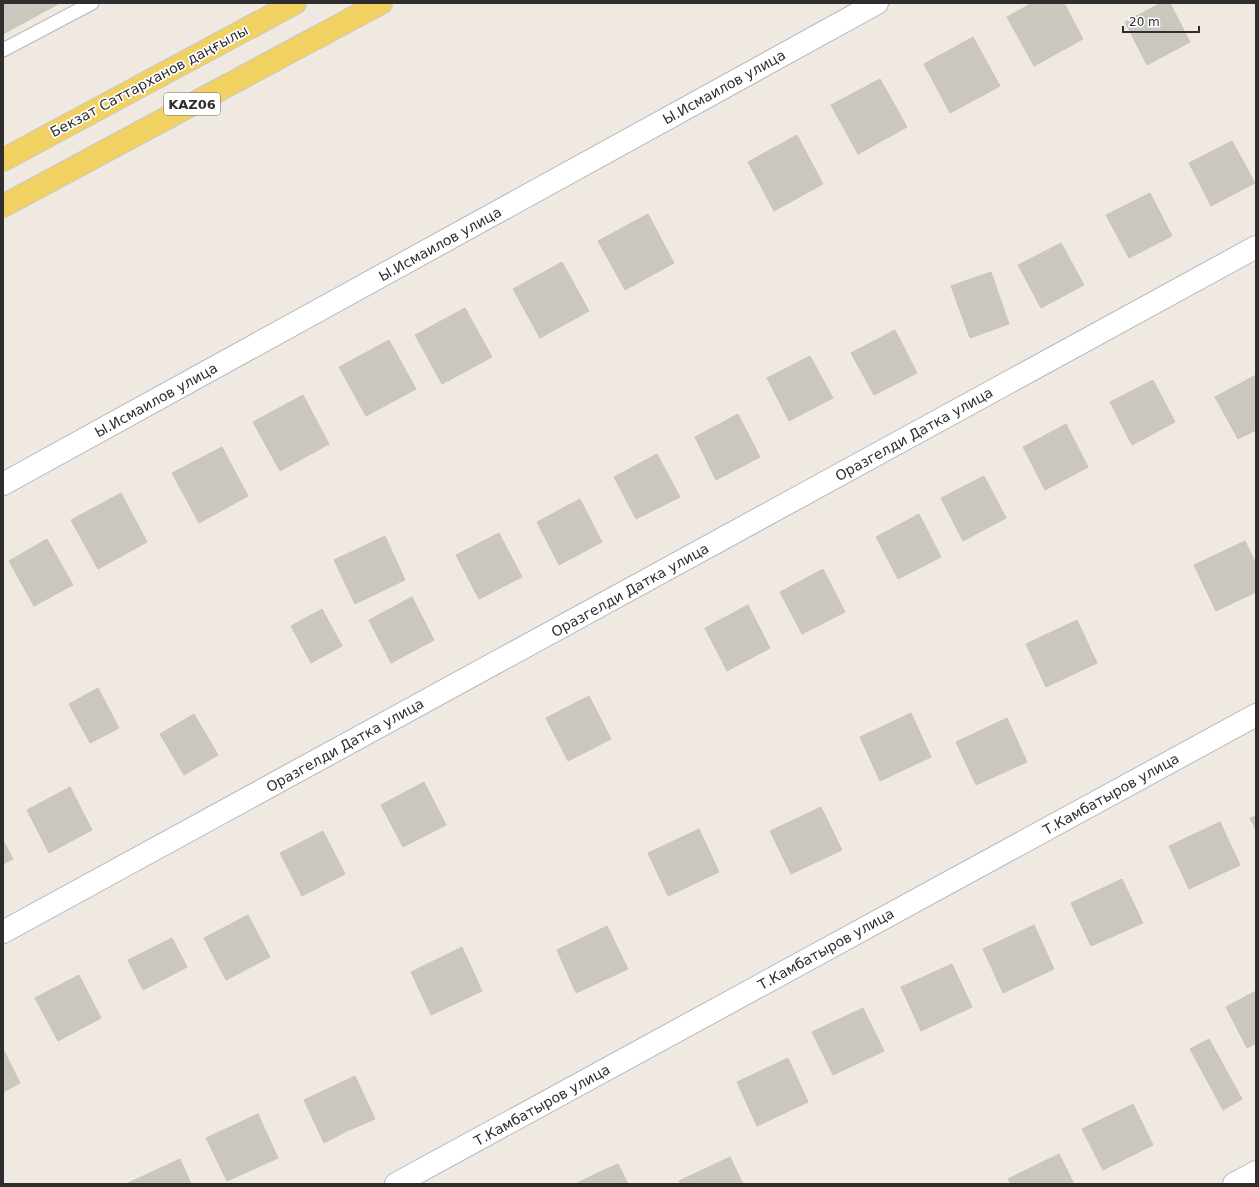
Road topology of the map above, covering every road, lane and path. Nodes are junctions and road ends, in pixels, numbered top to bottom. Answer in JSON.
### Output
{"nodes":[{"id":1,"x":92,"y":3,"type":"edge"},
{"id":2,"x":295,"y":3,"type":"edge"},
{"id":3,"x":381,"y":3,"type":"edge"},
{"id":4,"x":877,"y":3,"type":"edge"},
{"id":5,"x":3,"y":50,"type":"edge"},
{"id":6,"x":3,"y":160,"type":"edge"},
{"id":7,"x":3,"y":206,"type":"edge"},
{"id":8,"x":1256,"y":247,"type":"edge"},
{"id":9,"x":3,"y":484,"type":"edge"},
{"id":10,"x":1256,"y":715,"type":"edge"},
{"id":11,"x":3,"y":932,"type":"edge"},
{"id":12,"x":1256,"y":1172,"type":"edge"},
{"id":13,"x":396,"y":1184,"type":"edge"},
{"id":14,"x":1234,"y":1184,"type":"edge"}],
"edges":[{"from":1,"to":5,"type":"lane"},
{"from":2,"to":6,"type":"main road","name":"Бекзат Саттарханов даңғылы","number":"KАZ06"},
{"from":3,"to":7,"type":"main road","number":"KАZ06"},
{"from":4,"to":9,"type":"street","name":"Ы.Исмаилов улица"},
{"from":8,"to":11,"type":"street","name":"Оразгелди Датка улица"},
{"from":10,"to":13,"type":"street","name":"Т.Камбатыров улица"},
{"from":12,"to":14,"type":"street"}]}
